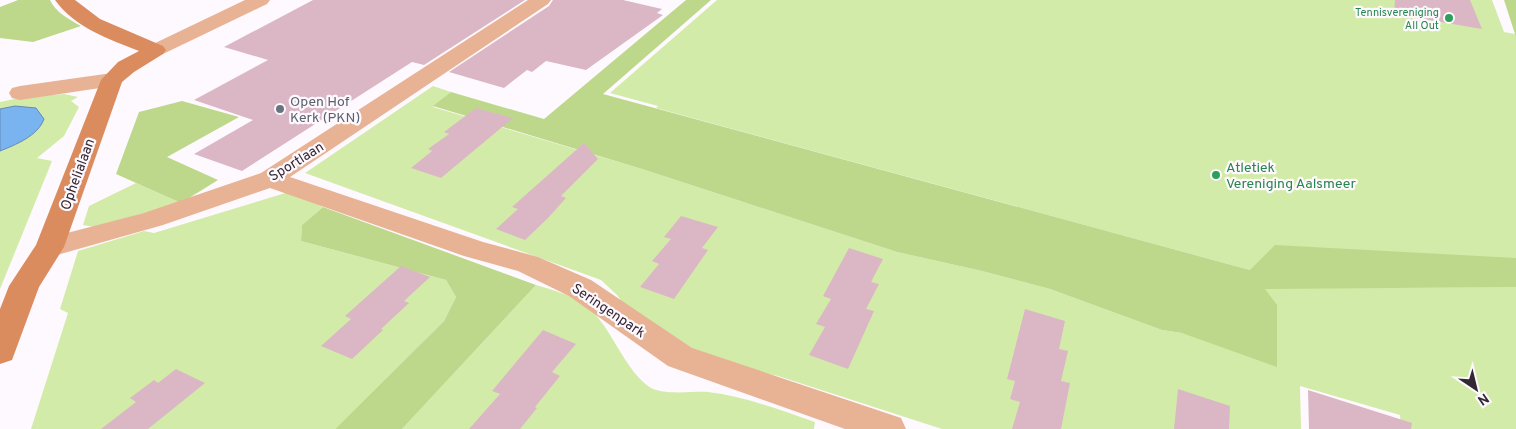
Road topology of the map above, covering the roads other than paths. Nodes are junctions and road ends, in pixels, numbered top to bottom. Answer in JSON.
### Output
{"nodes":[{"id":1,"x":65,"y":0,"type":"edge"},
{"id":2,"x":260,"y":0,"type":"edge"},
{"id":3,"x":541,"y":0,"type":"edge"},
{"id":4,"x":156,"y":50,"type":"junction"},
{"id":5,"x":112,"y":80,"type":"junction"},
{"id":6,"x":20,"y":93,"type":"dead end"},
{"id":7,"x":270,"y":179,"type":"junction"},
{"id":8,"x":50,"y":247,"type":"junction"},
{"id":9,"x":0,"y":351,"type":"edge"},
{"id":10,"x":888,"y":429,"type":"edge"}],
"edges":[{"from":1,"to":4,"type":"street"},
{"from":2,"to":4,"type":"street"},
{"from":3,"to":7,"type":"street","name":"Sportlaan"},
{"from":4,"to":5,"type":"street"},
{"from":5,"to":6,"type":"street"},
{"from":5,"to":8,"type":"street","name":"Ophelialaan"},
{"from":7,"to":8,"type":"street","name":"Sportlaan"},
{"from":7,"to":10,"type":"street","name":"Seringenpark"},
{"from":8,"to":9,"type":"street","name":"Ophelialaan"}]}
